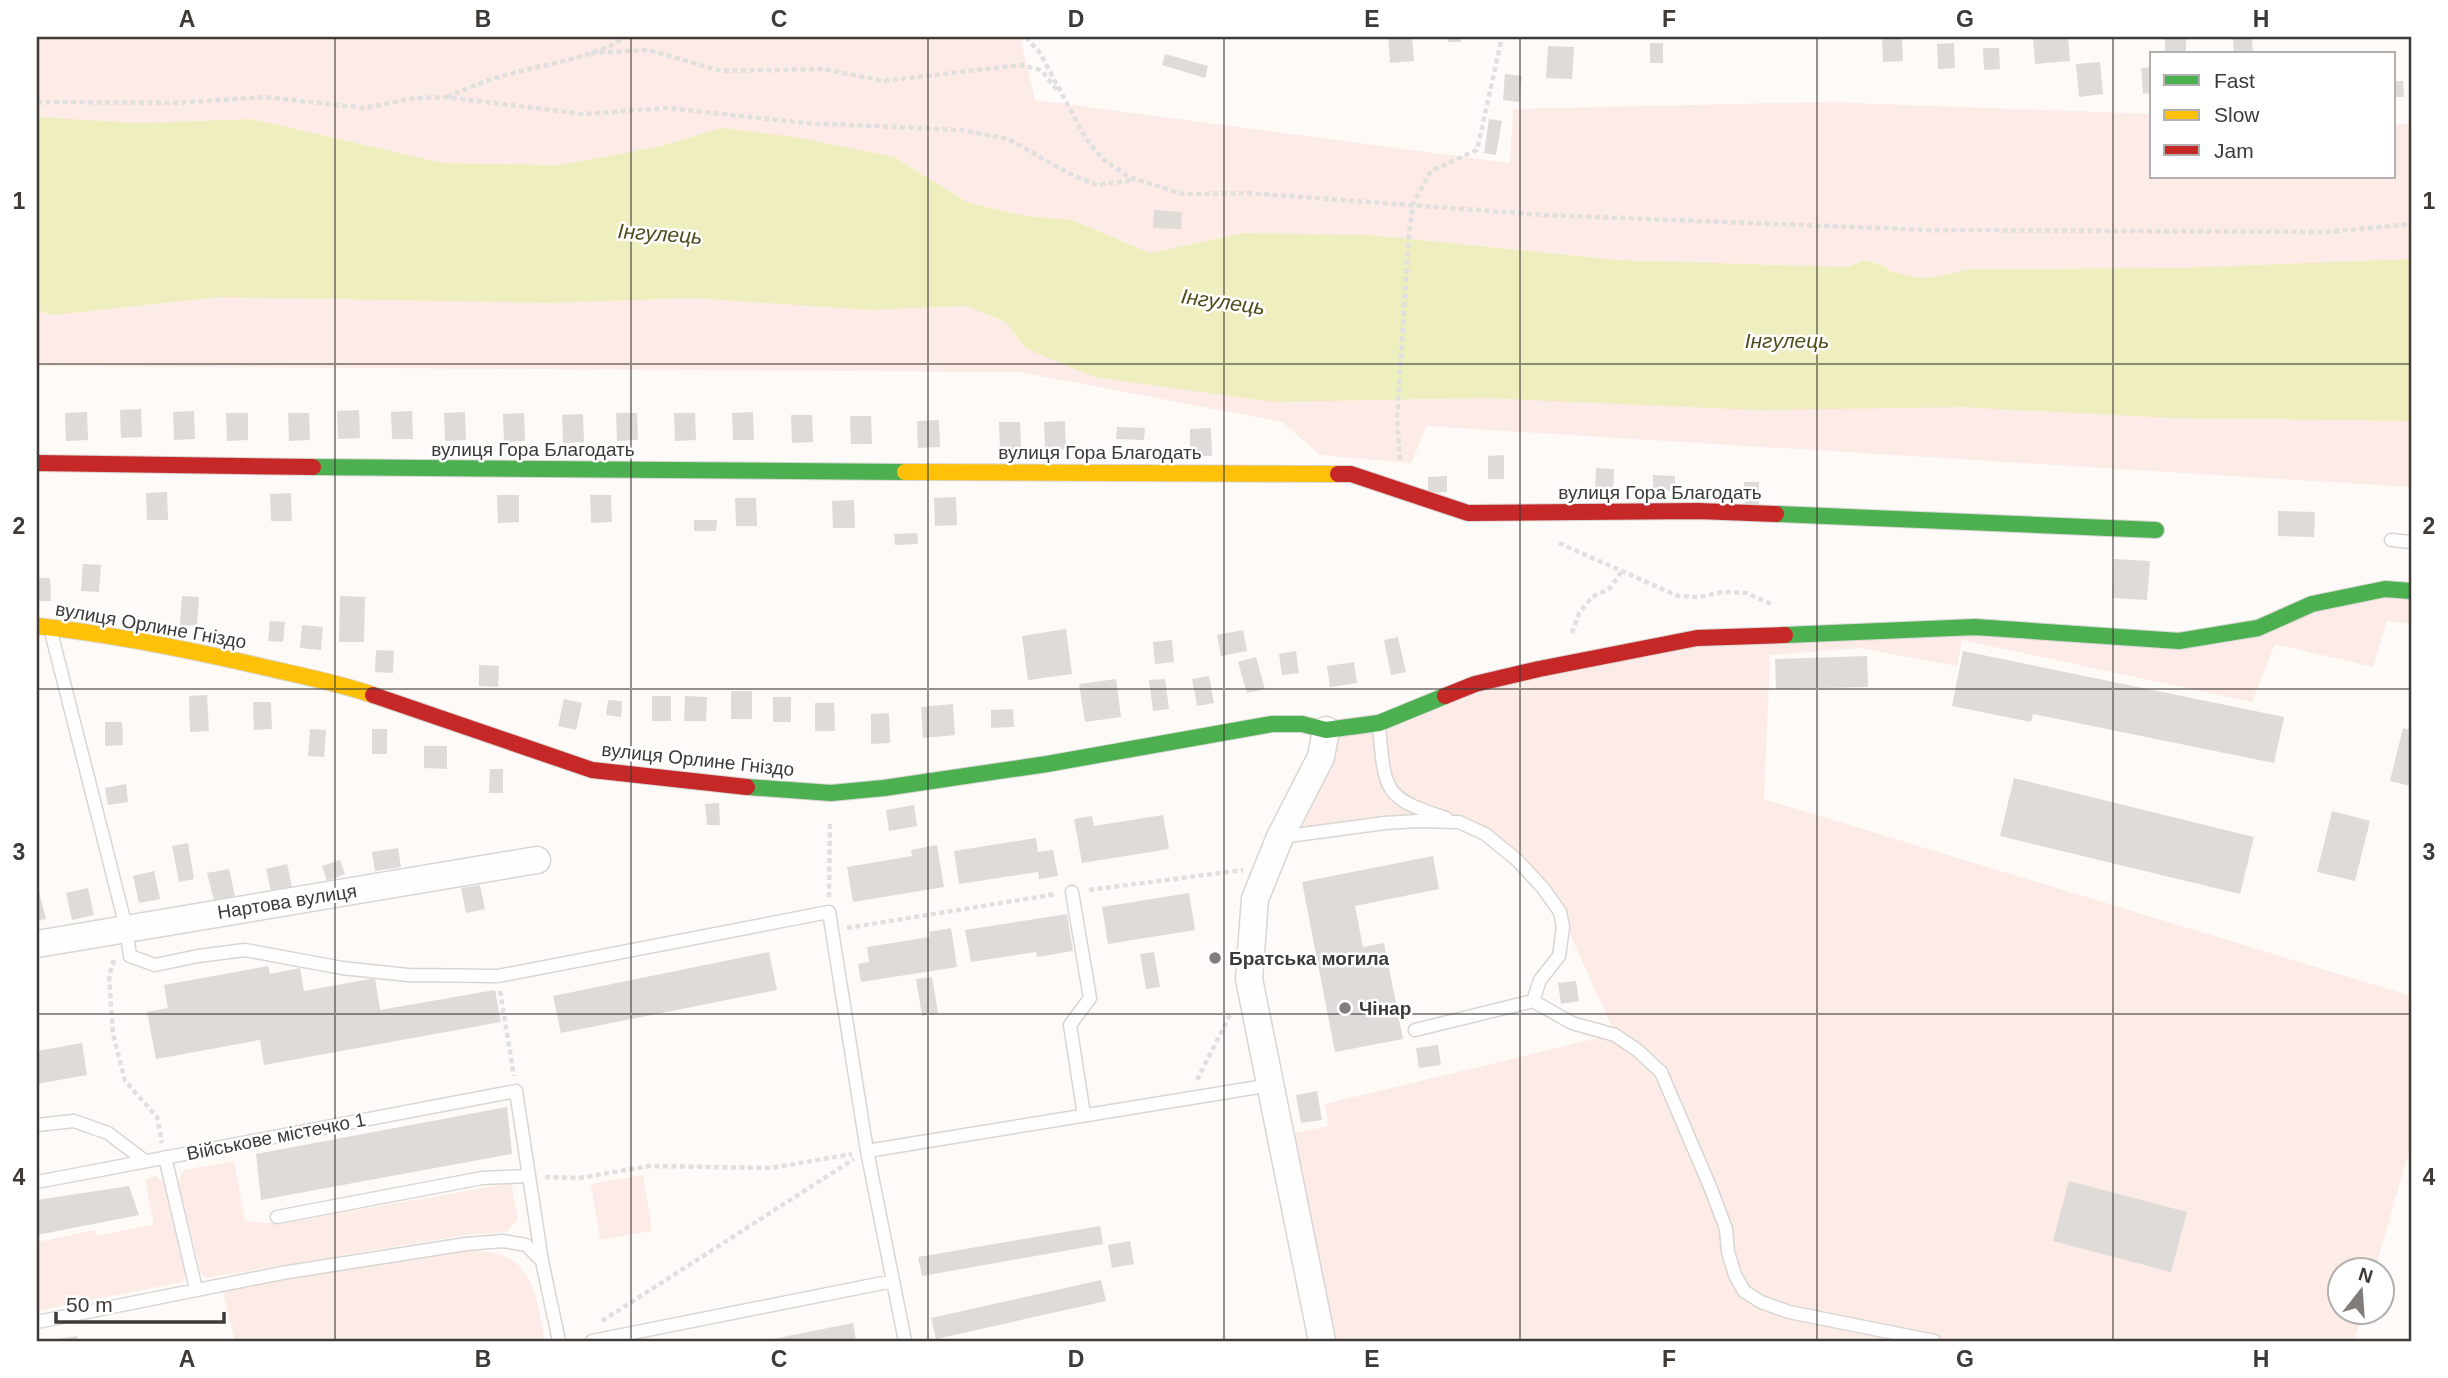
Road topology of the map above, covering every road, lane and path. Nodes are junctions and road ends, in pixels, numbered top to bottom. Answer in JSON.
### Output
{"nodes":[{"id":1,"x":624,"y":37,"type":"edge"},
{"id":2,"x":1026,"y":37,"type":"edge"},
{"id":3,"x":1502,"y":37,"type":"edge"},
{"id":4,"x":592,"y":53,"type":"junction"},
{"id":5,"x":445,"y":97,"type":"junction"},
{"id":6,"x":1065,"y":99,"type":"junction"},
{"id":7,"x":37,"y":102,"type":"edge"},
{"id":8,"x":1136,"y":180,"type":"junction"},
{"id":9,"x":1413,"y":204,"type":"junction"},
{"id":10,"x":2411,"y":224,"type":"edge"},
{"id":11,"x":1397,"y":418,"type":"dead end"},
{"id":12,"x":37,"y":463,"type":"edge"},
{"id":13,"x":2156,"y":530,"type":"dead end"},
{"id":14,"x":1551,"y":539,"type":"dead end"},
{"id":15,"x":2391,"y":540,"type":"dead end"},
{"id":16,"x":2411,"y":542,"type":"edge"},
{"id":17,"x":1622,"y":571,"type":"junction"},
{"id":18,"x":2411,"y":591,"type":"edge"},
{"id":19,"x":1782,"y":610,"type":"dead end"},
{"id":20,"x":43,"y":627,"type":"edge"},
{"id":21,"x":1571,"y":636,"type":"dead end"},
{"id":22,"x":1379,"y":723,"type":"junction"},
{"id":23,"x":1326,"y":730,"type":"junction"},
{"id":24,"x":831,"y":793,"type":"junction"},
{"id":25,"x":1459,"y":822,"type":"junction"},
{"id":26,"x":1280,"y":837,"type":"junction"},
{"id":27,"x":537,"y":860,"type":"dead end"},
{"id":28,"x":1267,"y":867,"type":"junction"},
{"id":29,"x":1072,"y":892,"type":"junction"},
{"id":30,"x":829,"y":912,"type":"junction"},
{"id":31,"x":126,"y":927,"type":"junction"},
{"id":32,"x":832,"y":930,"type":"junction"},
{"id":33,"x":37,"y":944,"type":"edge"},
{"id":34,"x":498,"y":976,"type":"junction"},
{"id":35,"x":1249,"y":978,"type":"junction"},
{"id":36,"x":1533,"y":1001,"type":"junction"},
{"id":37,"x":1415,"y":1030,"type":"dead end"},
{"id":38,"x":1271,"y":1084,"type":"junction"},
{"id":39,"x":516,"y":1091,"type":"junction"},
{"id":40,"x":1187,"y":1098,"type":"junction"},
{"id":41,"x":1084,"y":1115,"type":"junction"},
{"id":42,"x":37,"y":1125,"type":"edge"},
{"id":43,"x":867,"y":1151,"type":"junction"},
{"id":44,"x":165,"y":1157,"type":"junction"},
{"id":45,"x":145,"y":1161,"type":"junction"},
{"id":46,"x":528,"y":1177,"type":"junction"},
{"id":47,"x":37,"y":1182,"type":"edge"},
{"id":48,"x":278,"y":1217,"type":"dead end"},
{"id":49,"x":542,"y":1261,"type":"junction"},
{"id":50,"x":893,"y":1281,"type":"junction"},
{"id":51,"x":196,"y":1289,"type":"junction"},
{"id":52,"x":37,"y":1322,"type":"edge"},
{"id":53,"x":593,"y":1327,"type":"dead end"},
{"id":54,"x":559,"y":1341,"type":"edge"},
{"id":55,"x":592,"y":1341,"type":"edge"},
{"id":56,"x":905,"y":1341,"type":"edge"},
{"id":57,"x":1322,"y":1341,"type":"edge"},
{"id":58,"x":1934,"y":1341,"type":"edge"}],
"edges":[{"from":1,"to":4,"type":"path"},
{"from":2,"to":6,"type":"path"},
{"from":3,"to":9,"type":"path"},
{"from":4,"to":5,"type":"path"},
{"from":4,"to":6,"type":"path"},
{"from":5,"to":7,"type":"path"},
{"from":5,"to":8,"type":"path"},
{"from":6,"to":8,"type":"path"},
{"from":8,"to":9,"type":"path"},
{"from":9,"to":10,"type":"path"},
{"from":9,"to":11,"type":"path"},
{"from":12,"to":13,"type":"street","name":"вулиця Гора Благодать"},
{"from":14,"to":17,"type":"path"},
{"from":15,"to":16,"type":"lane"},
{"from":17,"to":19,"type":"path"},
{"from":17,"to":21,"type":"path"},
{"from":18,"to":22,"type":"street","name":"вулиця Орлине Гніздо"},
{"from":20,"to":24,"type":"street","name":"вулиця Орлине Гніздо"},
{"from":20,"to":31,"type":"lane"},
{"from":22,"to":23,"type":"street","name":"вулиця Орлине Гніздо"},
{"from":22,"to":25,"type":"lane"},
{"from":23,"to":24,"type":"street","name":"вулиця Орлине Гніздо"},
{"from":23,"to":26,"type":"street"},
{"from":24,"to":30,"type":"path"},
{"from":25,"to":26,"type":"lane"},
{"from":25,"to":36,"type":"lane"},
{"from":26,"to":28,"type":"street"},
{"from":27,"to":31,"type":"street","name":"Нартова вулиця"},
{"from":28,"to":29,"type":"path"},
{"from":28,"to":35,"type":"street"},
{"from":29,"to":32,"type":"path"},
{"from":29,"to":41,"type":"lane"},
{"from":30,"to":32,"type":"lane"},
{"from":30,"to":34,"type":"lane"},
{"from":31,"to":33,"type":"street","name":"Нартова вулиця"},
{"from":31,"to":34,"type":"lane"},
{"from":31,"to":44,"type":"path"},
{"from":32,"to":43,"type":"lane"},
{"from":34,"to":39,"type":"path"},
{"from":35,"to":38,"type":"street"},
{"from":35,"to":40,"type":"path"},
{"from":36,"to":37,"type":"lane"},
{"from":36,"to":58,"type":"lane"},
{"from":38,"to":40,"type":"lane"},
{"from":38,"to":57,"type":"street"},
{"from":39,"to":44,"type":"lane","name":"Військове містечко 1"},
{"from":39,"to":46,"type":"lane"},
{"from":40,"to":41,"type":"lane"},
{"from":41,"to":43,"type":"lane"},
{"from":42,"to":45,"type":"lane"},
{"from":43,"to":46,"type":"path"},
{"from":43,"to":50,"type":"lane"},
{"from":43,"to":53,"type":"path"},
{"from":44,"to":45,"type":"lane","name":"Військове містечко 1"},
{"from":44,"to":51,"type":"lane"},
{"from":45,"to":47,"type":"lane","name":"Військове містечко 1"},
{"from":46,"to":48,"type":"lane"},
{"from":46,"to":49,"type":"lane"},
{"from":49,"to":51,"type":"lane"},
{"from":49,"to":54,"type":"lane"},
{"from":50,"to":55,"type":"lane"},
{"from":50,"to":56,"type":"lane"},
{"from":51,"to":52,"type":"lane"}]}
